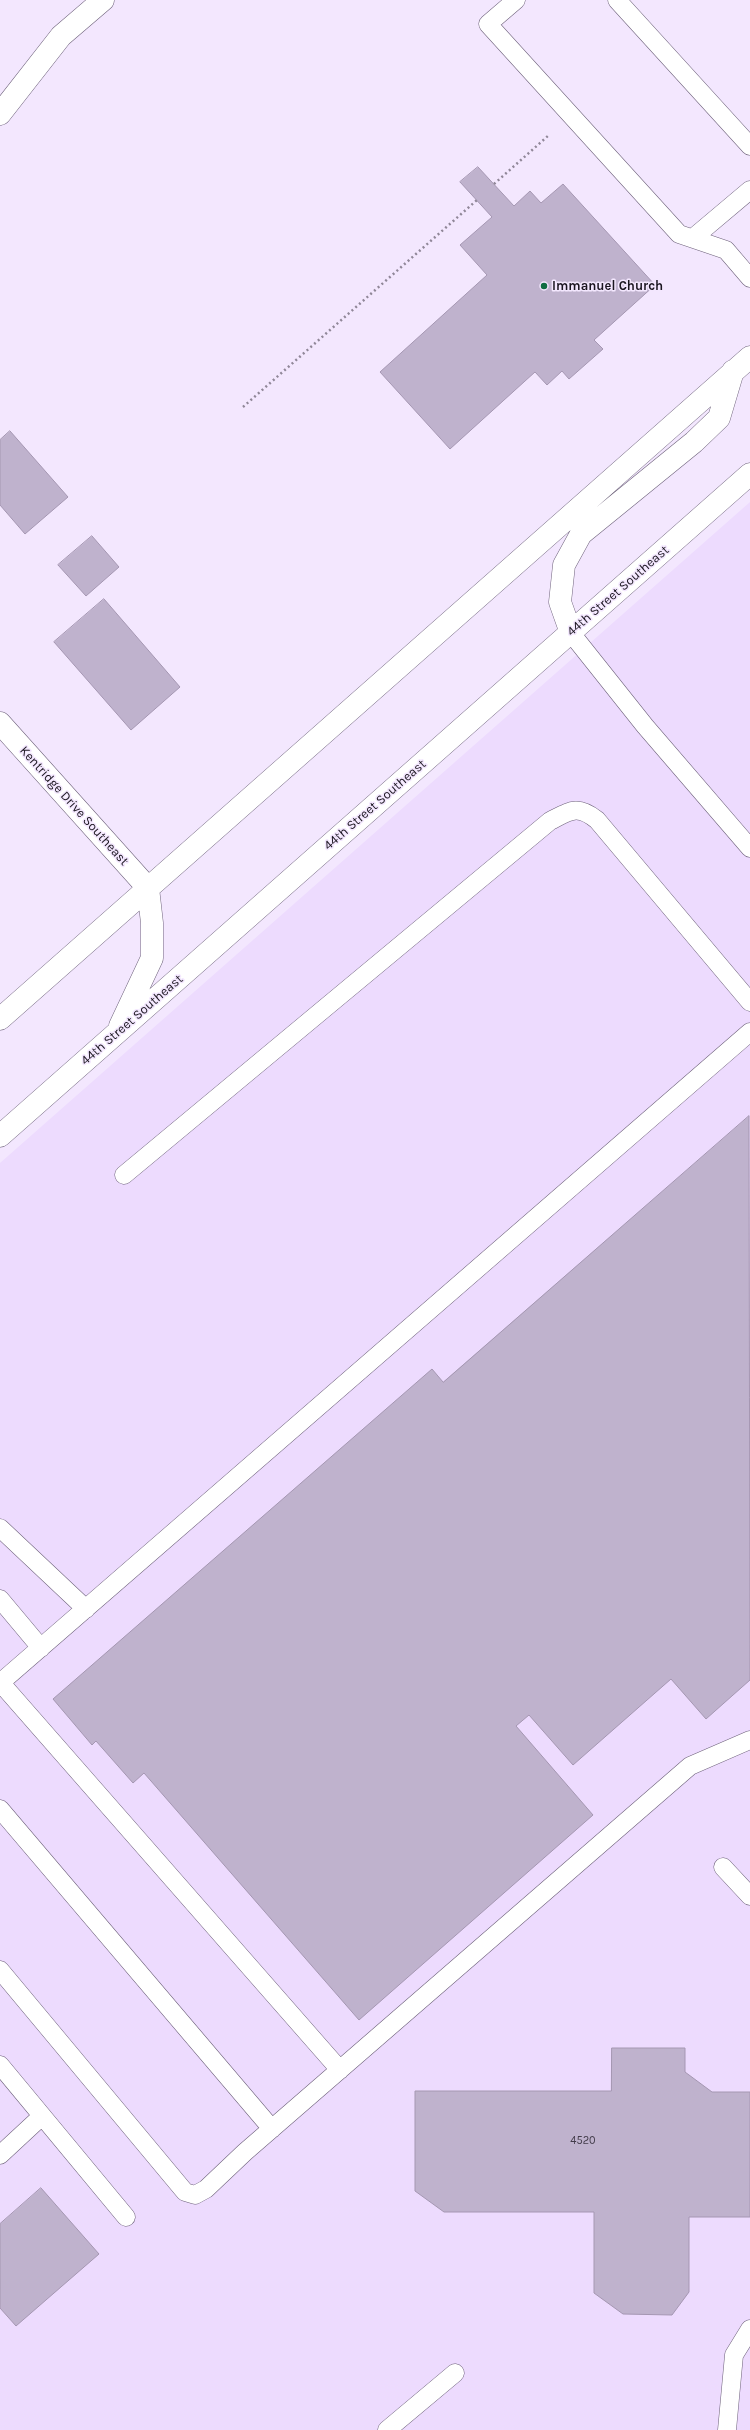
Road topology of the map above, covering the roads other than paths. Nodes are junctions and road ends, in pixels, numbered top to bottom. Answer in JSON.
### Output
{"nodes":[{"id":1,"x":103,"y":0,"type":"edge"},
{"id":2,"x":516,"y":0,"type":"edge"},
{"id":3,"x":618,"y":0,"type":"edge"},
{"id":4,"x":2,"y":106,"type":"edge"},
{"id":5,"x":750,"y":146,"type":"edge"},
{"id":6,"x":750,"y":190,"type":"edge"},
{"id":7,"x":693,"y":238,"type":"junction"},
{"id":8,"x":750,"y":278,"type":"edge"},
{"id":9,"x":750,"y":357,"type":"edge"},
{"id":10,"x":733,"y":371,"type":"junction"},
{"id":11,"x":750,"y":474,"type":"edge"},
{"id":12,"x":570,"y":633,"type":"junction"},
{"id":13,"x":0,"y":723,"type":"edge"},
{"id":14,"x":750,"y":848,"type":"edge"},
{"id":15,"x":148,"y":888,"type":"junction"},
{"id":16,"x":750,"y":1002,"type":"edge"},
{"id":17,"x":0,"y":1019,"type":"edge"},
{"id":18,"x":750,"y":1032,"type":"edge"},
{"id":19,"x":116,"y":1034,"type":"junction"},
{"id":20,"x":0,"y":1136,"type":"edge"},
{"id":21,"x":124,"y":1175,"type":"dead end"},
{"id":22,"x":0,"y":1528,"type":"edge"},
{"id":23,"x":0,"y":1599,"type":"edge"},
{"id":24,"x":86,"y":1609,"type":"junction"},
{"id":25,"x":41,"y":1648,"type":"junction"},
{"id":26,"x":0,"y":1683,"type":"edge"},
{"id":27,"x":750,"y":1740,"type":"edge"},
{"id":28,"x":0,"y":1809,"type":"edge"},
{"id":29,"x":723,"y":1867,"type":"dead end"},
{"id":30,"x":750,"y":1896,"type":"edge"},
{"id":31,"x":0,"y":1970,"type":"edge"},
{"id":32,"x":0,"y":2065,"type":"edge"},
{"id":33,"x":340,"y":2070,"type":"junction"},
{"id":34,"x":42,"y":2116,"type":"junction"},
{"id":35,"x":272,"y":2129,"type":"junction"},
{"id":36,"x":0,"y":2155,"type":"edge"},
{"id":37,"x":126,"y":2217,"type":"dead end"},
{"id":38,"x":750,"y":2329,"type":"edge"},
{"id":39,"x":455,"y":2373,"type":"dead end"},
{"id":40,"x":388,"y":2430,"type":"edge"},
{"id":41,"x":727,"y":2430,"type":"edge"}],
"edges":[{"from":1,"to":4,"type":"main road"},
{"from":2,"to":7,"type":"lane"},
{"from":3,"to":5,"type":"lane"},
{"from":6,"to":7,"type":"lane"},
{"from":7,"to":8,"type":"lane"},
{"from":9,"to":10,"type":"main road"},
{"from":10,"to":12,"type":"main road"},
{"from":10,"to":15,"type":"main road"},
{"from":11,"to":12,"type":"main road","name":"44th Street Southeast"},
{"from":12,"to":14,"type":"lane"},
{"from":12,"to":19,"type":"main road","name":"44th Street Southeast"},
{"from":13,"to":15,"type":"main road","name":"Kentridge Drive Southeast"},
{"from":15,"to":17,"type":"main road"},
{"from":15,"to":19,"type":"main road"},
{"from":16,"to":21,"type":"lane"},
{"from":18,"to":24,"type":"lane"},
{"from":19,"to":20,"type":"main road","name":"44th Street Southeast"},
{"from":22,"to":24,"type":"lane"},
{"from":23,"to":25,"type":"lane"},
{"from":24,"to":25,"type":"lane"},
{"from":25,"to":26,"type":"lane"},
{"from":26,"to":33,"type":"lane"},
{"from":27,"to":33,"type":"lane"},
{"from":28,"to":35,"type":"lane"},
{"from":29,"to":30,"type":"lane"},
{"from":31,"to":35,"type":"lane"},
{"from":32,"to":34,"type":"lane"},
{"from":33,"to":35,"type":"lane"},
{"from":34,"to":36,"type":"lane"},
{"from":34,"to":37,"type":"lane"},
{"from":38,"to":41,"type":"lane"},
{"from":39,"to":40,"type":"lane"}]}
